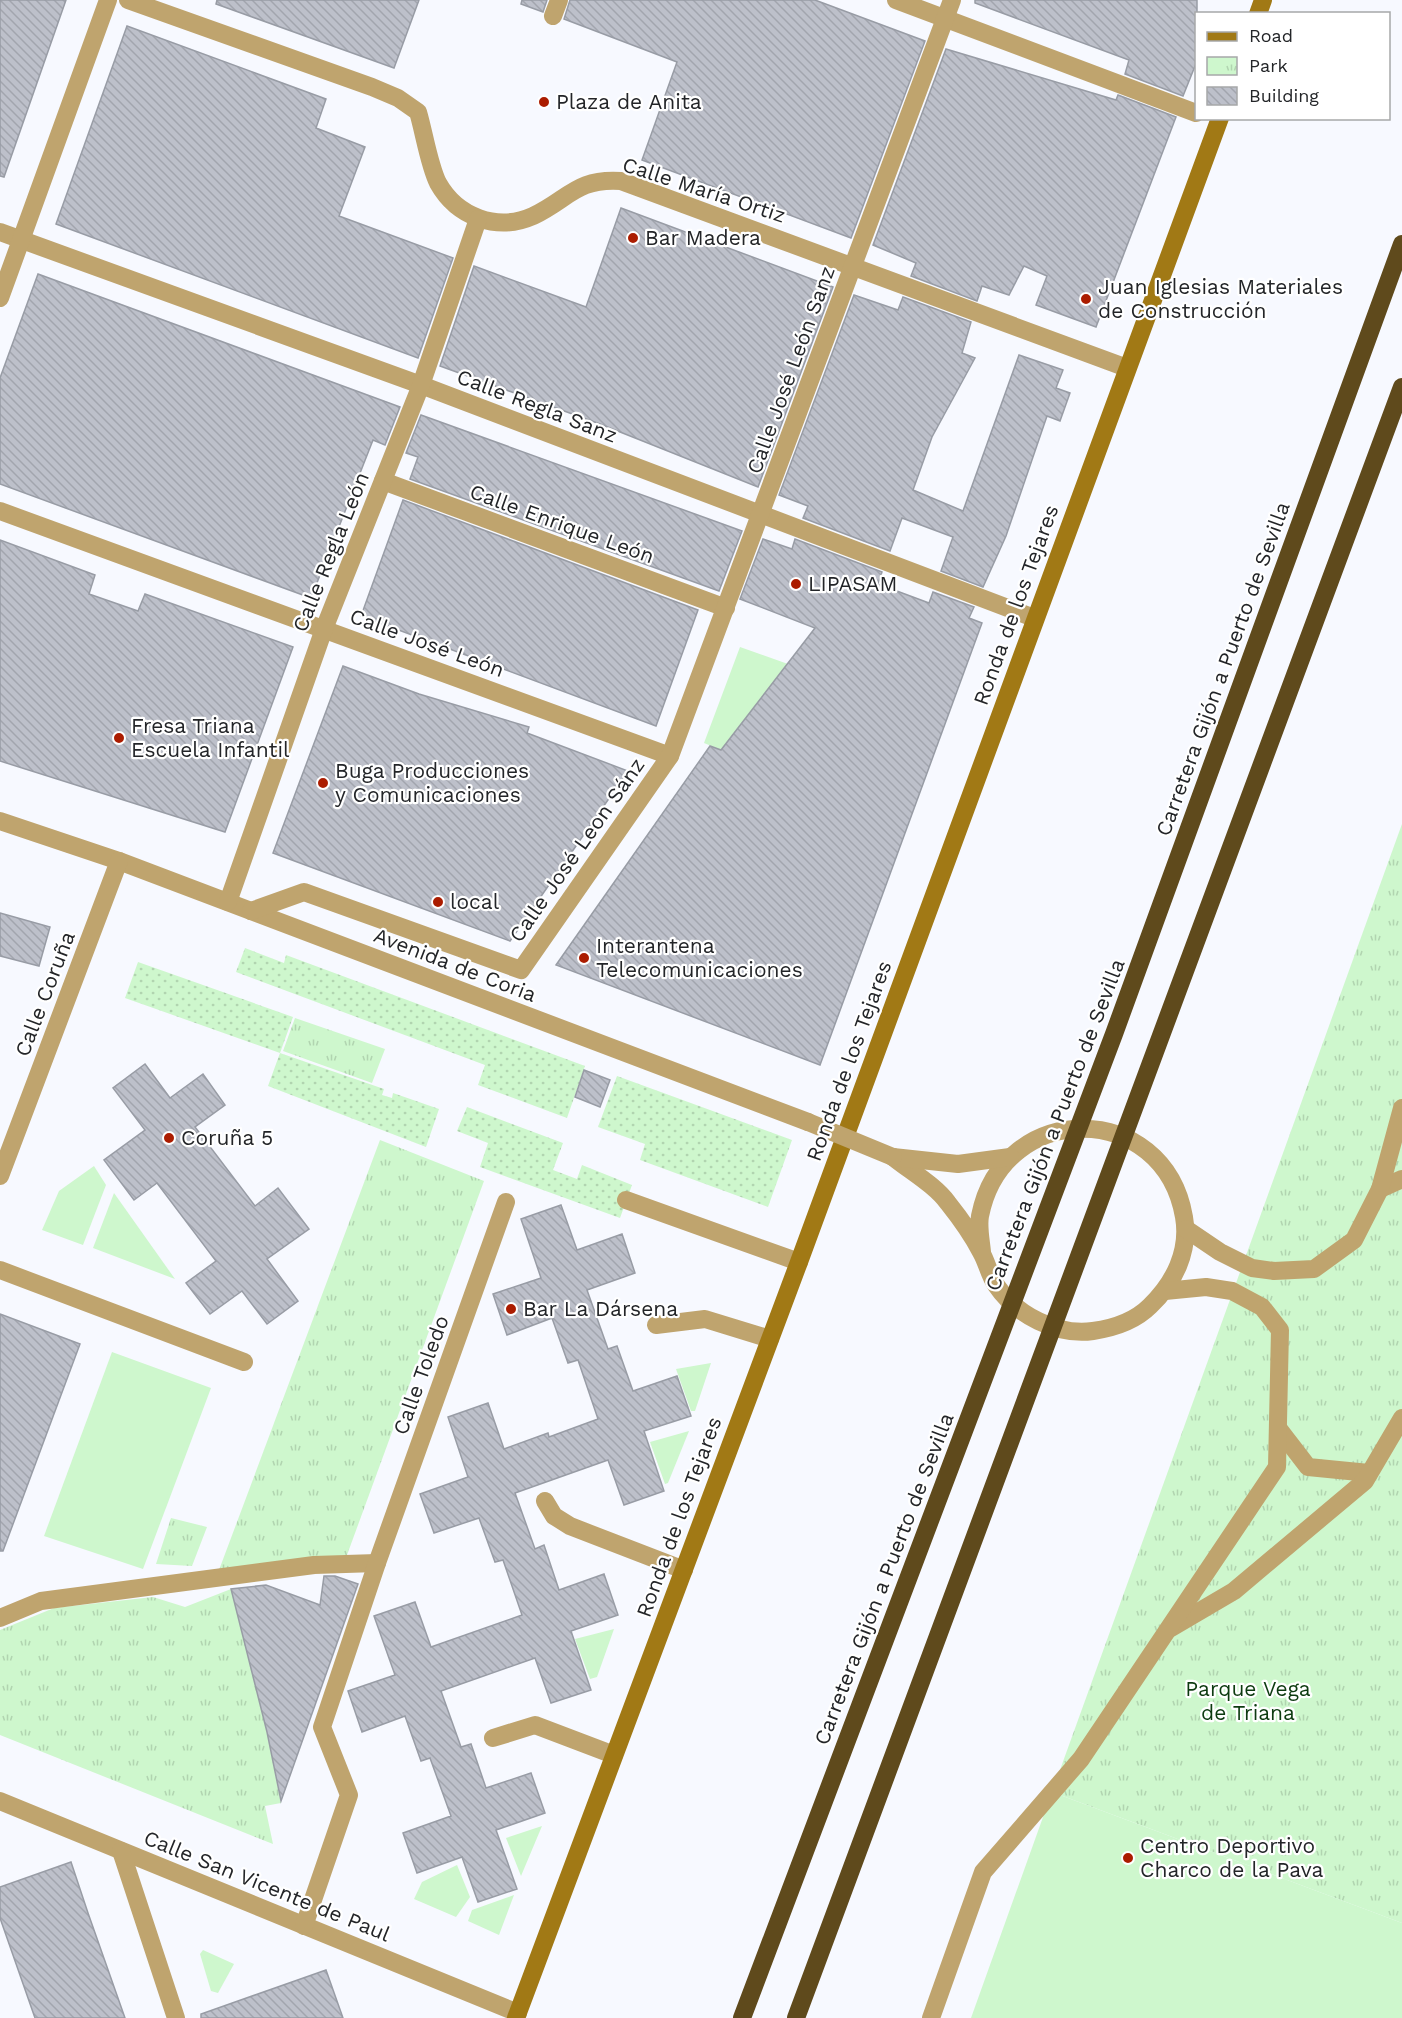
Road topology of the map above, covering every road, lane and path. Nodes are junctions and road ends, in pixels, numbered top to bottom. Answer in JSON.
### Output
{"nodes":[{"id":1,"x":108,"y":0,"type":"edge"},
{"id":2,"x":128,"y":0,"type":"edge"},
{"id":3,"x":896,"y":0,"type":"edge"},
{"id":4,"x":952,"y":0,"type":"edge"},
{"id":5,"x":945,"y":18,"type":"junction"},
{"id":6,"x":1195,"y":112,"type":"edge"},
{"id":7,"x":1217,"y":120,"type":"edge"},
{"id":8,"x":478,"y":219,"type":"junction"},
{"id":9,"x":0,"y":232,"type":"edge"},
{"id":10,"x":21,"y":240,"type":"junction"},
{"id":11,"x":1402,"y":244,"type":"edge"},
{"id":12,"x":854,"y":265,"type":"junction"},
{"id":13,"x":0,"y":298,"type":"edge"},
{"id":14,"x":1127,"y":368,"type":"junction"},
{"id":15,"x":421,"y":385,"type":"junction"},
{"id":16,"x":1402,"y":387,"type":"edge"},
{"id":17,"x":383,"y":482,"type":"junction"},
{"id":18,"x":0,"y":511,"type":"edge"},
{"id":19,"x":760,"y":516,"type":"junction"},
{"id":20,"x":726,"y":608,"type":"junction"},
{"id":21,"x":1034,"y":618,"type":"junction"},
{"id":22,"x":324,"y":629,"type":"junction"},
{"id":23,"x":670,"y":756,"type":"junction"},
{"id":24,"x":0,"y":821,"type":"edge"},
{"id":25,"x":119,"y":861,"type":"junction"},
{"id":26,"x":228,"y":902,"type":"junction"},
{"id":27,"x":251,"y":911,"type":"junction"},
{"id":28,"x":1402,"y":1108,"type":"edge"},
{"id":29,"x":1078,"y":1128,"type":"junction"},
{"id":30,"x":1124,"y":1138,"type":"junction"},
{"id":31,"x":893,"y":1156,"type":"junction"},
{"id":32,"x":1010,"y":1156,"type":"junction"},
{"id":33,"x":0,"y":1176,"type":"edge"},
{"id":34,"x":1402,"y":1179,"type":"edge"},
{"id":35,"x":1380,"y":1189,"type":"junction"},
{"id":36,"x":626,"y":1200,"type":"dead end"},
{"id":37,"x":507,"y":1202,"type":"dead end"},
{"id":38,"x":1186,"y":1229,"type":"junction"},
{"id":39,"x":982,"y":1252,"type":"junction"},
{"id":40,"x":799,"y":1262,"type":"junction"},
{"id":41,"x":0,"y":1270,"type":"edge"},
{"id":42,"x":1165,"y":1291,"type":"junction"},
{"id":43,"x":1012,"y":1304,"type":"junction"},
{"id":44,"x":656,"y":1325,"type":"dead end"},
{"id":45,"x":1053,"y":1327,"type":"junction"},
{"id":46,"x":770,"y":1339,"type":"junction"},
{"id":47,"x":244,"y":1362,"type":"dead end"},
{"id":48,"x":1402,"y":1418,"type":"edge"},
{"id":49,"x":1278,"y":1428,"type":"junction"},
{"id":50,"x":1369,"y":1473,"type":"junction"},
{"id":51,"x":545,"y":1501,"type":"dead end"},
{"id":52,"x":377,"y":1563,"type":"junction"},
{"id":53,"x":684,"y":1570,"type":"junction"},
{"id":54,"x":0,"y":1618,"type":"edge"},
{"id":55,"x":1167,"y":1630,"type":"junction"},
{"id":56,"x":493,"y":1738,"type":"dead end"},
{"id":57,"x":614,"y":1755,"type":"junction"},
{"id":58,"x":0,"y":1801,"type":"edge"},
{"id":59,"x":121,"y":1851,"type":"junction"},
{"id":60,"x":304,"y":1926,"type":"junction"},
{"id":61,"x":517,"y":2015,"type":"edge"},
{"id":62,"x":176,"y":2018,"type":"edge"},
{"id":63,"x":742,"y":2018,"type":"edge"},
{"id":64,"x":796,"y":2018,"type":"edge"},
{"id":65,"x":931,"y":2018,"type":"edge"}],
"edges":[{"from":1,"to":10,"type":"street"},
{"from":2,"to":8,"type":"street"},
{"from":3,"to":5,"type":"street"},
{"from":4,"to":5,"type":"street","name":"Calle José León Sanz"},
{"from":5,"to":6,"type":"street"},
{"from":5,"to":12,"type":"street","name":"Calle José León Sanz"},
{"from":7,"to":14,"type":"street","name":"Ronda de los Tejares"},
{"from":8,"to":12,"type":"street","name":"Calle María Ortiz"},
{"from":8,"to":15,"type":"street","name":"Calle Regla León"},
{"from":9,"to":10,"type":"street","name":"Calle Regla Sanz"},
{"from":10,"to":13,"type":"street"},
{"from":10,"to":15,"type":"street","name":"Calle Regla Sanz"},
{"from":11,"to":29,"type":"highway","name":"Carretera Gijón a Puerto de Sevilla"},
{"from":12,"to":14,"type":"street","name":"Calle María Ortiz"},
{"from":12,"to":19,"type":"street","name":"Calle José León Sanz"},
{"from":14,"to":21,"type":"street","name":"Ronda de los Tejares"},
{"from":15,"to":17,"type":"street","name":"Calle Regla León"},
{"from":15,"to":19,"type":"street","name":"Calle Regla Sanz"},
{"from":16,"to":30,"type":"highway"},
{"from":17,"to":20,"type":"street","name":"Calle Enrique León"},
{"from":17,"to":22,"type":"street","name":"Calle Regla León"},
{"from":18,"to":22,"type":"street","name":"Calle José León"},
{"from":19,"to":20,"type":"street","name":"Calle José León Sanz"},
{"from":19,"to":21,"type":"street","name":"Calle Regla Sanz"},
{"from":20,"to":23,"type":"street","name":"Calle José León Sanz"},
{"from":21,"to":40,"type":"street","name":"Ronda de los Tejares"},
{"from":22,"to":23,"type":"street","name":"Calle José León"},
{"from":22,"to":26,"type":"street","name":"Calle Regla León"},
{"from":23,"to":27,"type":"street","name":"Calle José Leon Sánz"},
{"from":24,"to":25,"type":"street","name":"Avenida de Coria"},
{"from":25,"to":26,"type":"street","name":"Avenida de Coria"},
{"from":25,"to":33,"type":"street","name":"Calle Coruña"},
{"from":26,"to":27,"type":"street","name":"Avenida de Coria"},
{"from":27,"to":31,"type":"street","name":"Avenida de Coria","bridge":true},
{"from":28,"to":35,"type":"street"},
{"from":29,"to":30,"type":"street"},
{"from":29,"to":32,"type":"street"},
{"from":29,"to":43,"type":"highway","name":"Carretera Gijón a Puerto de Sevilla"},
{"from":30,"to":38,"type":"street"},
{"from":30,"to":45,"type":"highway"},
{"from":31,"to":32,"type":"street"},
{"from":31,"to":39,"type":"street"},
{"from":32,"to":39,"type":"street"},
{"from":34,"to":35,"type":"street"},
{"from":35,"to":38,"type":"street"},
{"from":36,"to":40,"type":"street"},
{"from":37,"to":52,"type":"street","name":"Calle Toledo"},
{"from":38,"to":42,"type":"street"},
{"from":39,"to":43,"type":"street"},
{"from":40,"to":46,"type":"street","name":"Ronda de los Tejares"},
{"from":41,"to":47,"type":"street"},
{"from":42,"to":45,"type":"street"},
{"from":42,"to":49,"type":"street"},
{"from":43,"to":45,"type":"street"},
{"from":43,"to":63,"type":"highway","name":"Carretera Gijón a Puerto de Sevilla"},
{"from":44,"to":46,"type":"street"},
{"from":45,"to":64,"type":"highway"},
{"from":46,"to":53,"type":"street","name":"Ronda de los Tejares"},
{"from":48,"to":50,"type":"street"},
{"from":49,"to":50,"type":"street"},
{"from":49,"to":55,"type":"street"},
{"from":50,"to":55,"type":"street"},
{"from":51,"to":53,"type":"street"},
{"from":52,"to":54,"type":"street"},
{"from":52,"to":60,"type":"street","name":"Calle Toledo"},
{"from":53,"to":57,"type":"street","name":"Ronda de los Tejares"},
{"from":55,"to":65,"type":"street"},
{"from":56,"to":57,"type":"street"},
{"from":57,"to":61,"type":"street","name":"Ronda de los Tejares"},
{"from":58,"to":59,"type":"street","name":"Calle San Vicente de Paul"},
{"from":59,"to":60,"type":"street","name":"Calle San Vicente de Paul"},
{"from":59,"to":62,"type":"street"},
{"from":60,"to":61,"type":"street","name":"Calle San Vicente de Paul"}]}
